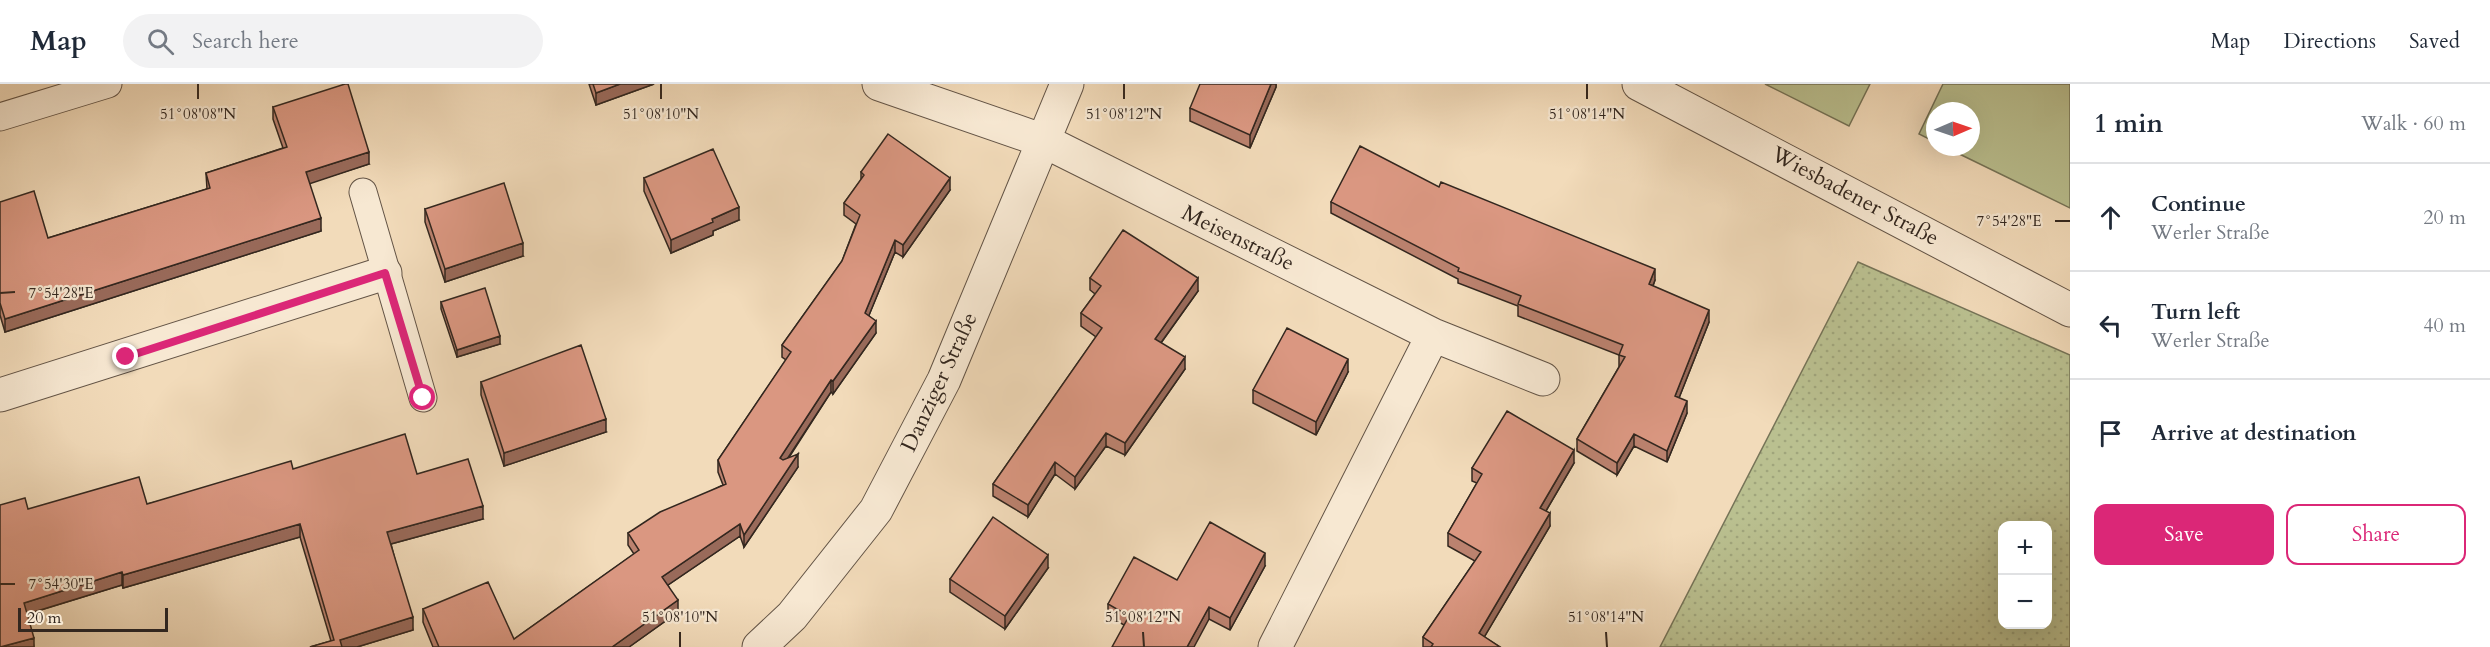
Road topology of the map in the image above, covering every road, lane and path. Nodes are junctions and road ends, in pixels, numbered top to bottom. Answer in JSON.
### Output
{"nodes":[{"id":1,"x":108,"y":84,"type":"edge"},
{"id":2,"x":879,"y":84,"type":"edge"},
{"id":3,"x":1067,"y":84,"type":"edge"},
{"id":4,"x":1639,"y":84,"type":"edge"},
{"id":5,"x":0,"y":117,"type":"edge"},
{"id":6,"x":1044,"y":141,"type":"junction"},
{"id":7,"x":363,"y":192,"type":"dead end"},
{"id":8,"x":385,"y":273,"type":"junction"},
{"id":9,"x":2070,"y":310,"type":"edge"},
{"id":10,"x":1433,"y":335,"type":"junction"},
{"id":11,"x":1543,"y":379,"type":"dead end"},
{"id":12,"x":0,"y":395,"type":"edge"},
{"id":13,"x":423,"y":398,"type":"dead end"},
{"id":14,"x":759,"y":647,"type":"edge"},
{"id":15,"x":1275,"y":647,"type":"edge"}],
"edges":[{"from":1,"to":5,"type":"lane"},
{"from":2,"to":6,"type":"street","name":"Meisenstraße"},
{"from":3,"to":6,"type":"street","name":"Danziger Straße"},
{"from":4,"to":9,"type":"street","name":"Wiesbadener Straße"},
{"from":6,"to":10,"type":"street","name":"Meisenstraße"},
{"from":6,"to":14,"type":"street","name":"Danziger Straße"},
{"from":7,"to":8,"type":"lane"},
{"from":8,"to":12,"type":"street"},
{"from":8,"to":13,"type":"lane"},
{"from":10,"to":11,"type":"street","name":"Meisenstraße"},
{"from":10,"to":15,"type":"street"}]}
